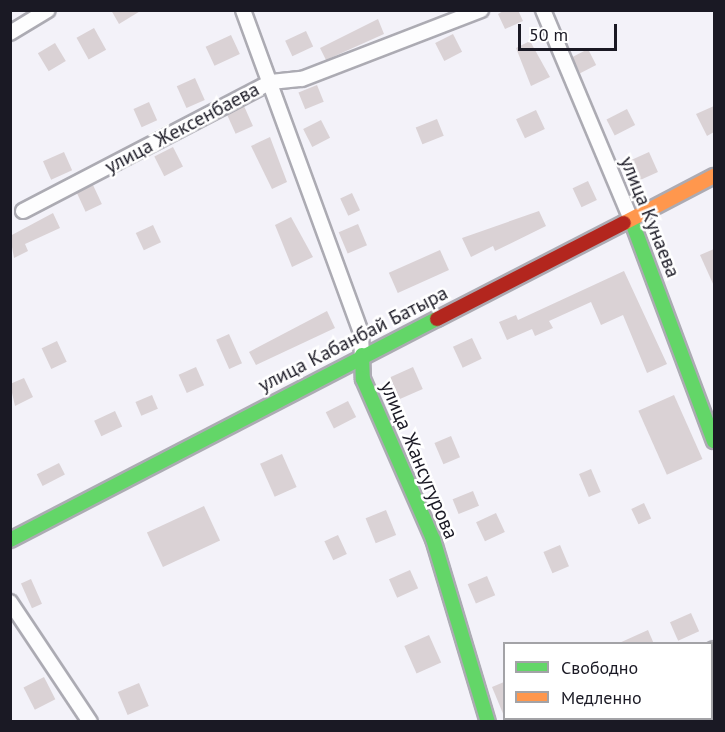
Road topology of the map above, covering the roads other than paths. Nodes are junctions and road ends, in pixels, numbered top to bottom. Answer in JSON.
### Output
{"nodes":[{"id":1,"x":48,"y":10,"type":"edge"},
{"id":2,"x":243,"y":10,"type":"edge"},
{"id":3,"x":481,"y":10,"type":"edge"},
{"id":4,"x":543,"y":10,"type":"edge"},
{"id":5,"x":10,"y":33,"type":"edge"},
{"id":6,"x":270,"y":82,"type":"junction"},
{"id":7,"x":714,"y":176,"type":"edge"},
{"id":8,"x":23,"y":211,"type":"dead end"},
{"id":9,"x":632,"y":222,"type":"junction"},
{"id":10,"x":362,"y":355,"type":"junction"},
{"id":11,"x":714,"y":441,"type":"edge"},
{"id":12,"x":10,"y":540,"type":"edge"},
{"id":13,"x":10,"y":602,"type":"edge"},
{"id":14,"x":90,"y":722,"type":"edge"},
{"id":15,"x":488,"y":722,"type":"edge"}],
"edges":[{"from":1,"to":5,"type":"street"},
{"from":2,"to":6,"type":"street","name":"улица Жансугурова"},
{"from":3,"to":6,"type":"street","name":"улица Жексенбаева"},
{"from":4,"to":9,"type":"street","name":"улица Кунаева"},
{"from":6,"to":8,"type":"street","name":"улица Жексенбаева"},
{"from":6,"to":10,"type":"street","name":"улица Жансугурова"},
{"from":7,"to":9,"type":"street","name":"улица Кабанбай Батыра"},
{"from":9,"to":10,"type":"street","name":"улица Кабанбай Батыра"},
{"from":9,"to":11,"type":"street","name":"улица Кунаева"},
{"from":10,"to":12,"type":"street","name":"улица Кабанбай Батыра"},
{"from":10,"to":15,"type":"street","name":"улица Жансугурова"},
{"from":13,"to":14,"type":"street"}]}
